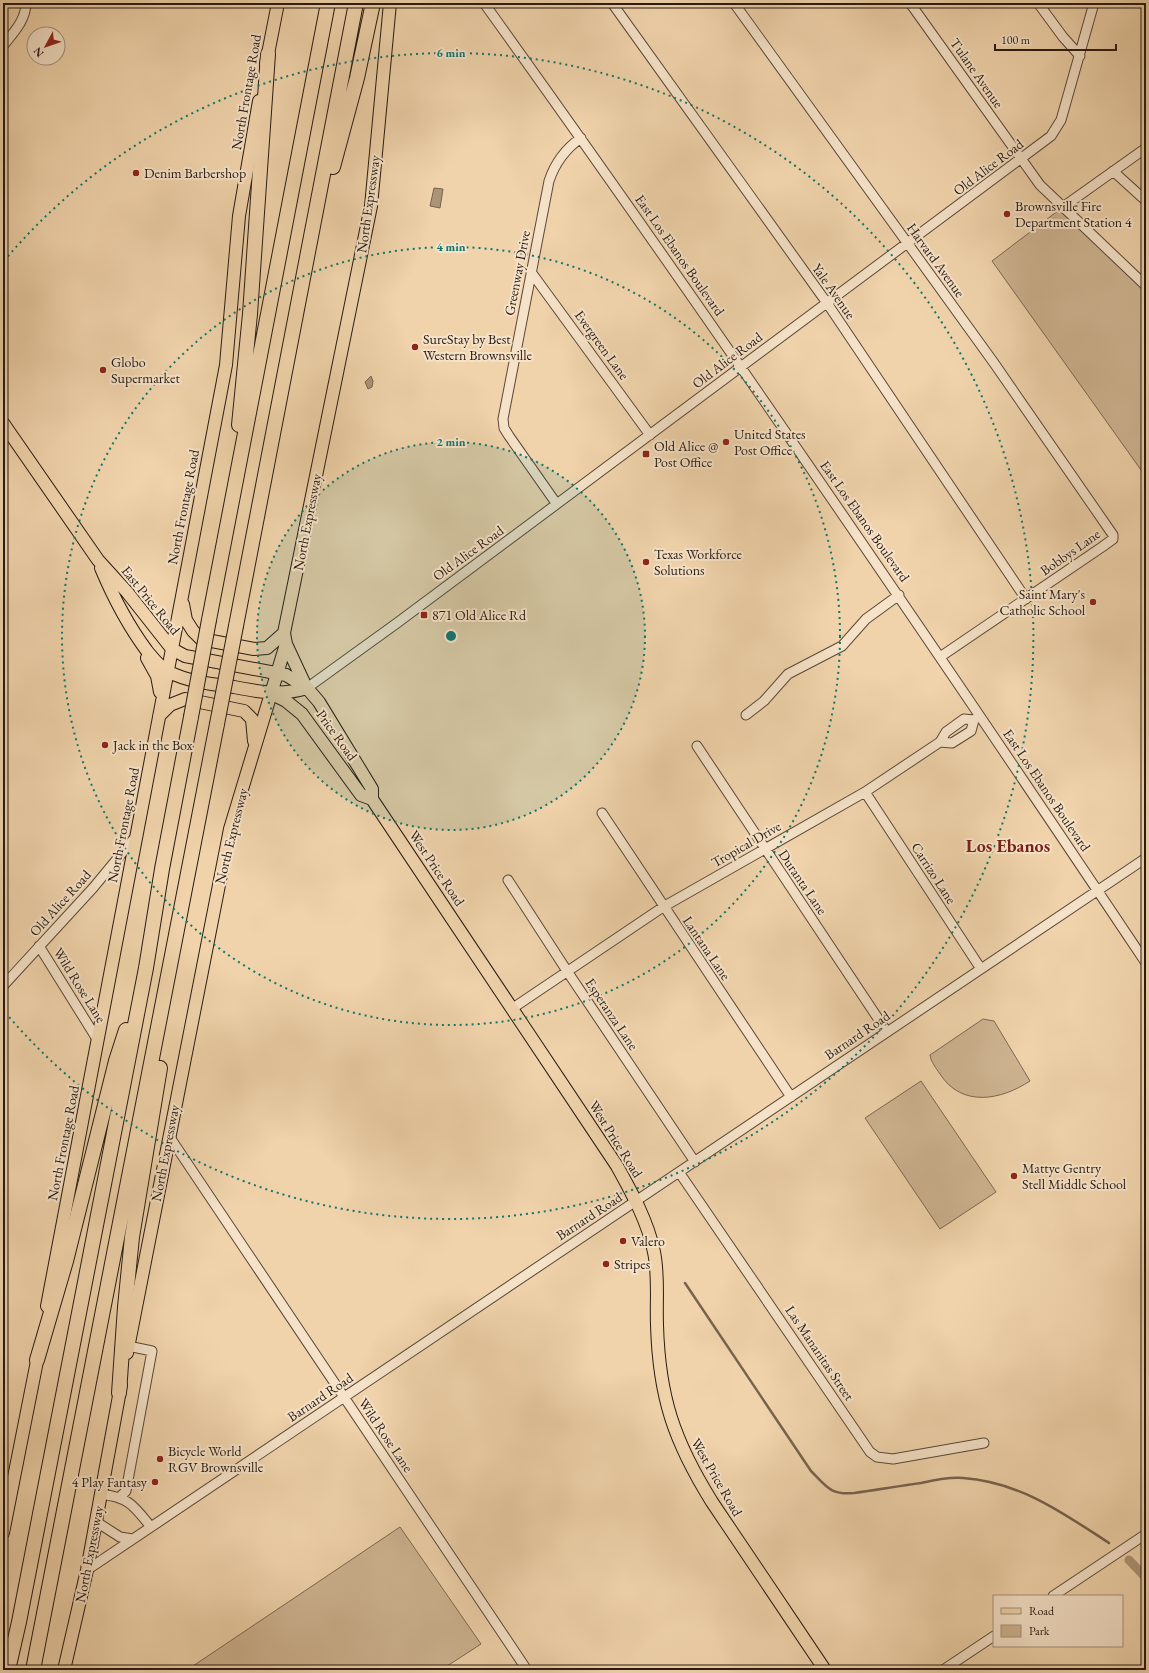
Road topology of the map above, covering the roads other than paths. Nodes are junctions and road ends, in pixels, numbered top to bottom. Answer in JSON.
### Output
{"nodes":[{"id":1,"x":26,"y":3,"type":"edge"},
{"id":2,"x":278,"y":3,"type":"edge"},
{"id":3,"x":328,"y":3,"type":"edge"},
{"id":4,"x":356,"y":3,"type":"edge"},
{"id":5,"x":373,"y":3,"type":"edge"},
{"id":6,"x":390,"y":3,"type":"edge"},
{"id":7,"x":484,"y":3,"type":"edge"},
{"id":8,"x":612,"y":3,"type":"edge"},
{"id":9,"x":734,"y":3,"type":"edge"},
{"id":10,"x":910,"y":3,"type":"edge"},
{"id":11,"x":1038,"y":3,"type":"edge"},
{"id":12,"x":1094,"y":3,"type":"edge"},
{"id":13,"x":3,"y":46,"type":"edge"},
{"id":14,"x":268,"y":54,"type":"junction"},
{"id":15,"x":1080,"y":56,"type":"junction"},
{"id":16,"x":581,"y":138,"type":"junction"},
{"id":17,"x":1146,"y":148,"type":"edge"},
{"id":18,"x":1021,"y":159,"type":"junction"},
{"id":19,"x":1114,"y":171,"type":"junction"},
{"id":20,"x":1146,"y":201,"type":"edge"},
{"id":21,"x":1063,"y":207,"type":"junction"},
{"id":22,"x":907,"y":244,"type":"junction"},
{"id":23,"x":531,"y":272,"type":"junction"},
{"id":24,"x":1146,"y":286,"type":"edge"},
{"id":25,"x":301,"y":289,"type":"junction"},
{"id":26,"x":827,"y":303,"type":"junction"},
{"id":27,"x":742,"y":367,"type":"junction"},
{"id":28,"x":3,"y":422,"type":"edge"},
{"id":29,"x":650,"y":435,"type":"junction"},
{"id":30,"x":556,"y":503,"type":"junction"},
{"id":31,"x":231,"y":510,"type":"junction"},
{"id":32,"x":1113,"y":534,"type":"joint"},
{"id":33,"x":98,"y":560,"type":"junction"},
{"id":34,"x":181,"y":594,"type":"junction"},
{"id":35,"x":899,"y":595,"type":"junction"},
{"id":36,"x":1026,"y":599,"type":"junction"},
{"id":37,"x":134,"y":634,"type":"junction"},
{"id":38,"x":285,"y":639,"type":"junction"},
{"id":39,"x":172,"y":650,"type":"junction"},
{"id":40,"x":940,"y":657,"type":"junction"},
{"id":41,"x":167,"y":672,"type":"junction"},
{"id":42,"x":278,"y":674,"type":"junction"},
{"id":43,"x":307,"y":688,"type":"junction"},
{"id":44,"x":272,"y":694,"type":"junction"},
{"id":45,"x":161,"y":699,"type":"junction"},
{"id":46,"x":746,"y":715,"type":"dead end"},
{"id":47,"x":159,"y":716,"type":"junction"},
{"id":48,"x":977,"y":718,"type":"junction"},
{"id":49,"x":940,"y":742,"type":"junction"},
{"id":50,"x":697,"y":746,"type":"dead end"},
{"id":51,"x":254,"y":752,"type":"junction"},
{"id":52,"x":865,"y":792,"type":"junction"},
{"id":53,"x":372,"y":799,"type":"junction"},
{"id":54,"x":602,"y":813,"type":"dead end"},
{"id":55,"x":136,"y":836,"type":"junction"},
{"id":56,"x":764,"y":849,"type":"junction"},
{"id":57,"x":1146,"y":858,"type":"edge"},
{"id":58,"x":508,"y":880,"type":"dead end"},
{"id":59,"x":1098,"y":891,"type":"junction"},
{"id":60,"x":663,"y":907,"type":"junction"},
{"id":61,"x":39,"y":946,"type":"junction"},
{"id":62,"x":1146,"y":963,"type":"edge"},
{"id":63,"x":146,"y":968,"type":"junction"},
{"id":64,"x":981,"y":969,"type":"junction"},
{"id":65,"x":567,"y":971,"type":"junction"},
{"id":66,"x":167,"y":983,"type":"junction"},
{"id":67,"x":3,"y":986,"type":"edge"},
{"id":68,"x":513,"y":1008,"type":"junction"},
{"id":69,"x":887,"y":1032,"type":"junction"},
{"id":70,"x":98,"y":1039,"type":"junction"},
{"id":71,"x":791,"y":1097,"type":"junction"},
{"id":72,"x":169,"y":1136,"type":"junction"},
{"id":73,"x":695,"y":1162,"type":"junction"},
{"id":74,"x":679,"y":1172,"type":"junction"},
{"id":75,"x":636,"y":1202,"type":"junction"},
{"id":76,"x":128,"y":1346,"type":"junction"},
{"id":77,"x":37,"y":1360,"type":"junction"},
{"id":78,"x":119,"y":1393,"type":"junction"},
{"id":79,"x":344,"y":1398,"type":"junction"},
{"id":80,"x":984,"y":1443,"type":"dead end"},
{"id":81,"x":100,"y":1494,"type":"junction"},
{"id":82,"x":120,"y":1497,"type":"junction"},
{"id":83,"x":96,"y":1521,"type":"junction"},
{"id":84,"x":151,"y":1527,"type":"junction"},
{"id":85,"x":3,"y":1533,"type":"edge"},
{"id":86,"x":1146,"y":1534,"type":"edge"},
{"id":87,"x":132,"y":1540,"type":"junction"},
{"id":88,"x":87,"y":1570,"type":"junction"},
{"id":89,"x":1054,"y":1595,"type":"edge"},
{"id":90,"x":993,"y":1637,"type":"edge"},
{"id":91,"x":8,"y":1670,"type":"edge"},
{"id":92,"x":34,"y":1670,"type":"edge"},
{"id":93,"x":64,"y":1670,"type":"edge"},
{"id":94,"x":527,"y":1670,"type":"edge"},
{"id":95,"x":825,"y":1670,"type":"edge"},
{"id":96,"x":943,"y":1670,"type":"edge"}],
"edges":[{"from":1,"to":13,"type":"street"},
{"from":2,"to":14,"type":"main road","name":"North Frontage Road"},
{"from":3,"to":31,"type":"highway"},
{"from":4,"to":25,"type":"highway"},
{"from":5,"to":25,"type":"highway"},
{"from":6,"to":38,"type":"main road","name":"North Expressway"},
{"from":7,"to":16,"type":"street","name":"East Los Ebanos Boulevard"},
{"from":8,"to":26,"type":"street","name":"Yale Avenue"},
{"from":9,"to":22,"type":"street","name":"Harvard Avenue"},
{"from":10,"to":18,"type":"street","name":"Tulane Avenue"},
{"from":11,"to":15,"type":"street"},
{"from":12,"to":15,"type":"street","name":"Old Alice Road"},
{"from":14,"to":31,"type":"highway"},
{"from":14,"to":34,"type":"main road","name":"North Frontage Road"},
{"from":15,"to":18,"type":"street","name":"Old Alice Road"},
{"from":16,"to":23,"type":"street","name":"Greenway Drive"},
{"from":16,"to":27,"type":"street","name":"East Los Ebanos Boulevard"},
{"from":17,"to":19,"type":"street"},
{"from":18,"to":21,"type":"street","name":"Tulane Avenue"},
{"from":18,"to":22,"type":"street","name":"Old Alice Road"},
{"from":19,"to":20,"type":"street"},
{"from":19,"to":21,"type":"street"},
{"from":21,"to":24,"type":"street","name":"Tulane Avenue"},
{"from":22,"to":26,"type":"street","name":"Old Alice Road"},
{"from":22,"to":32,"type":"street","name":"Harvard Avenue"},
{"from":23,"to":29,"type":"street","name":"Evergreen Lane"},
{"from":23,"to":30,"type":"street","name":"Greenway Drive"},
{"from":25,"to":66,"type":"highway","bridge":true},
{"from":26,"to":27,"type":"street","name":"Old Alice Road"},
{"from":26,"to":36,"type":"street","name":"Yale Avenue"},
{"from":27,"to":29,"type":"street","name":"Old Alice Road"},
{"from":27,"to":35,"type":"street","name":"East Los Ebanos Boulevard"},
{"from":28,"to":33,"type":"main road","name":"East Price Road"},
{"from":29,"to":30,"type":"street","name":"Old Alice Road"},
{"from":30,"to":43,"type":"street","name":"Old Alice Road"},
{"from":31,"to":63,"type":"highway","bridge":true},
{"from":32,"to":36,"type":"street","name":"Bobbys Lane"},
{"from":33,"to":37,"type":"main road","name":"East Price Road"},
{"from":33,"to":39,"type":"main road","name":"East Price Road"},
{"from":34,"to":38,"type":"main road"},
{"from":34,"to":39,"type":"main road","name":"North Frontage Road"},
{"from":35,"to":40,"type":"street","name":"East Los Ebanos Boulevard"},
{"from":35,"to":46,"type":"street"},
{"from":36,"to":40,"type":"street","name":"Bobbys Lane"},
{"from":37,"to":41,"type":"main road","name":"East Price Road"},
{"from":37,"to":45,"type":"main road"},
{"from":38,"to":42,"type":"main road","name":"North Expressway"},
{"from":38,"to":43,"type":"main road"},
{"from":39,"to":41,"type":"main road","name":"North Frontage Road"},
{"from":39,"to":42,"type":"main road","name":"East Price Road"},
{"from":40,"to":48,"type":"street","name":"East Los Ebanos Boulevard"},
{"from":41,"to":44,"type":"main road","name":"East Price Road"},
{"from":41,"to":45,"type":"main road","name":"North Frontage Road"},
{"from":42,"to":43,"type":"main road","name":"West Price Road"},
{"from":42,"to":44,"type":"main road","name":"North Expressway"},
{"from":43,"to":44,"type":"main road"},
{"from":43,"to":53,"type":"main road","name":"West Price Road"},
{"from":44,"to":51,"type":"main road","name":"North Expressway"},
{"from":44,"to":53,"type":"main road","name":"Price Road"},
{"from":45,"to":47,"type":"main road","name":"North Frontage Road"},
{"from":47,"to":51,"type":"main road"},
{"from":47,"to":55,"type":"main road","name":"North Frontage Road"},
{"from":48,"to":49,"type":"street","name":"Tropical Drive"},
{"from":48,"to":49,"type":"street","name":"Tropical Drive"},
{"from":48,"to":59,"type":"street","name":"East Los Ebanos Boulevard"},
{"from":49,"to":52,"type":"street","name":"Tropical Drive"},
{"from":50,"to":56,"type":"street","name":"Duranta Lane"},
{"from":51,"to":72,"type":"main road","name":"North Expressway"},
{"from":52,"to":56,"type":"street","name":"Tropical Drive"},
{"from":52,"to":64,"type":"street","name":"Carrizo Lane"},
{"from":53,"to":68,"type":"main road","name":"West Price Road"},
{"from":54,"to":60,"type":"street","name":"Lantana Lane"},
{"from":55,"to":61,"type":"street","name":"Old Alice Road"},
{"from":55,"to":70,"type":"main road","name":"North Frontage Road"},
{"from":56,"to":60,"type":"street","name":"Tropical Drive"},
{"from":56,"to":69,"type":"street","name":"Duranta Lane"},
{"from":57,"to":59,"type":"street","name":"Barnard Road"},
{"from":58,"to":65,"type":"street","name":"Esperanza Lane"},
{"from":59,"to":62,"type":"street","name":"East Los Ebanos Boulevard"},
{"from":59,"to":64,"type":"street","name":"Barnard Road"},
{"from":60,"to":65,"type":"street","name":"Tropical Drive"},
{"from":60,"to":71,"type":"street","name":"Lantana Lane"},
{"from":61,"to":67,"type":"street","name":"Old Alice Road"},
{"from":61,"to":70,"type":"street","name":"Wild Rose Lane"},
{"from":63,"to":77,"type":"highway"},
{"from":63,"to":91,"type":"highway"},
{"from":64,"to":69,"type":"street","name":"Barnard Road"},
{"from":65,"to":68,"type":"street","name":"Tropical Drive"},
{"from":65,"to":73,"type":"street","name":"Esperanza Lane"},
{"from":66,"to":78,"type":"highway"},
{"from":66,"to":92,"type":"highway"},
{"from":68,"to":75,"type":"main road","name":"West Price Road"},
{"from":69,"to":71,"type":"street","name":"Barnard Road"},
{"from":70,"to":77,"type":"main road","name":"North Frontage Road"},
{"from":71,"to":73,"type":"street","name":"Barnard Road"},
{"from":72,"to":76,"type":"main road","name":"North Expressway"},
{"from":72,"to":79,"type":"street","name":"Wild Rose Lane"},
{"from":73,"to":74,"type":"street","name":"Barnard Road"},
{"from":74,"to":75,"type":"street","name":"Barnard Road"},
{"from":74,"to":80,"type":"street","name":"Las Mananitas Street"},
{"from":75,"to":79,"type":"street","name":"Barnard Road"},
{"from":75,"to":95,"type":"main road","name":"West Price Road"},
{"from":76,"to":78,"type":"main road","name":"North Expressway"},
{"from":76,"to":82,"type":"street"},
{"from":77,"to":85,"type":"main road","name":"North Frontage Road"},
{"from":78,"to":81,"type":"main road","name":"North Expressway"},
{"from":79,"to":84,"type":"street","name":"Barnard Road"},
{"from":79,"to":94,"type":"street","name":"Wild Rose Lane"},
{"from":81,"to":82,"type":"street"},
{"from":81,"to":83,"type":"main road","name":"North Expressway"},
{"from":82,"to":84,"type":"street"},
{"from":83,"to":87,"type":"street"},
{"from":83,"to":88,"type":"main road","name":"North Expressway"},
{"from":84,"to":87,"type":"street","name":"Barnard Road"},
{"from":86,"to":89,"type":"street"},
{"from":87,"to":88,"type":"street","name":"Barnard Road"},
{"from":88,"to":93,"type":"main road","name":"North Expressway"},
{"from":90,"to":96,"type":"street"}]}
